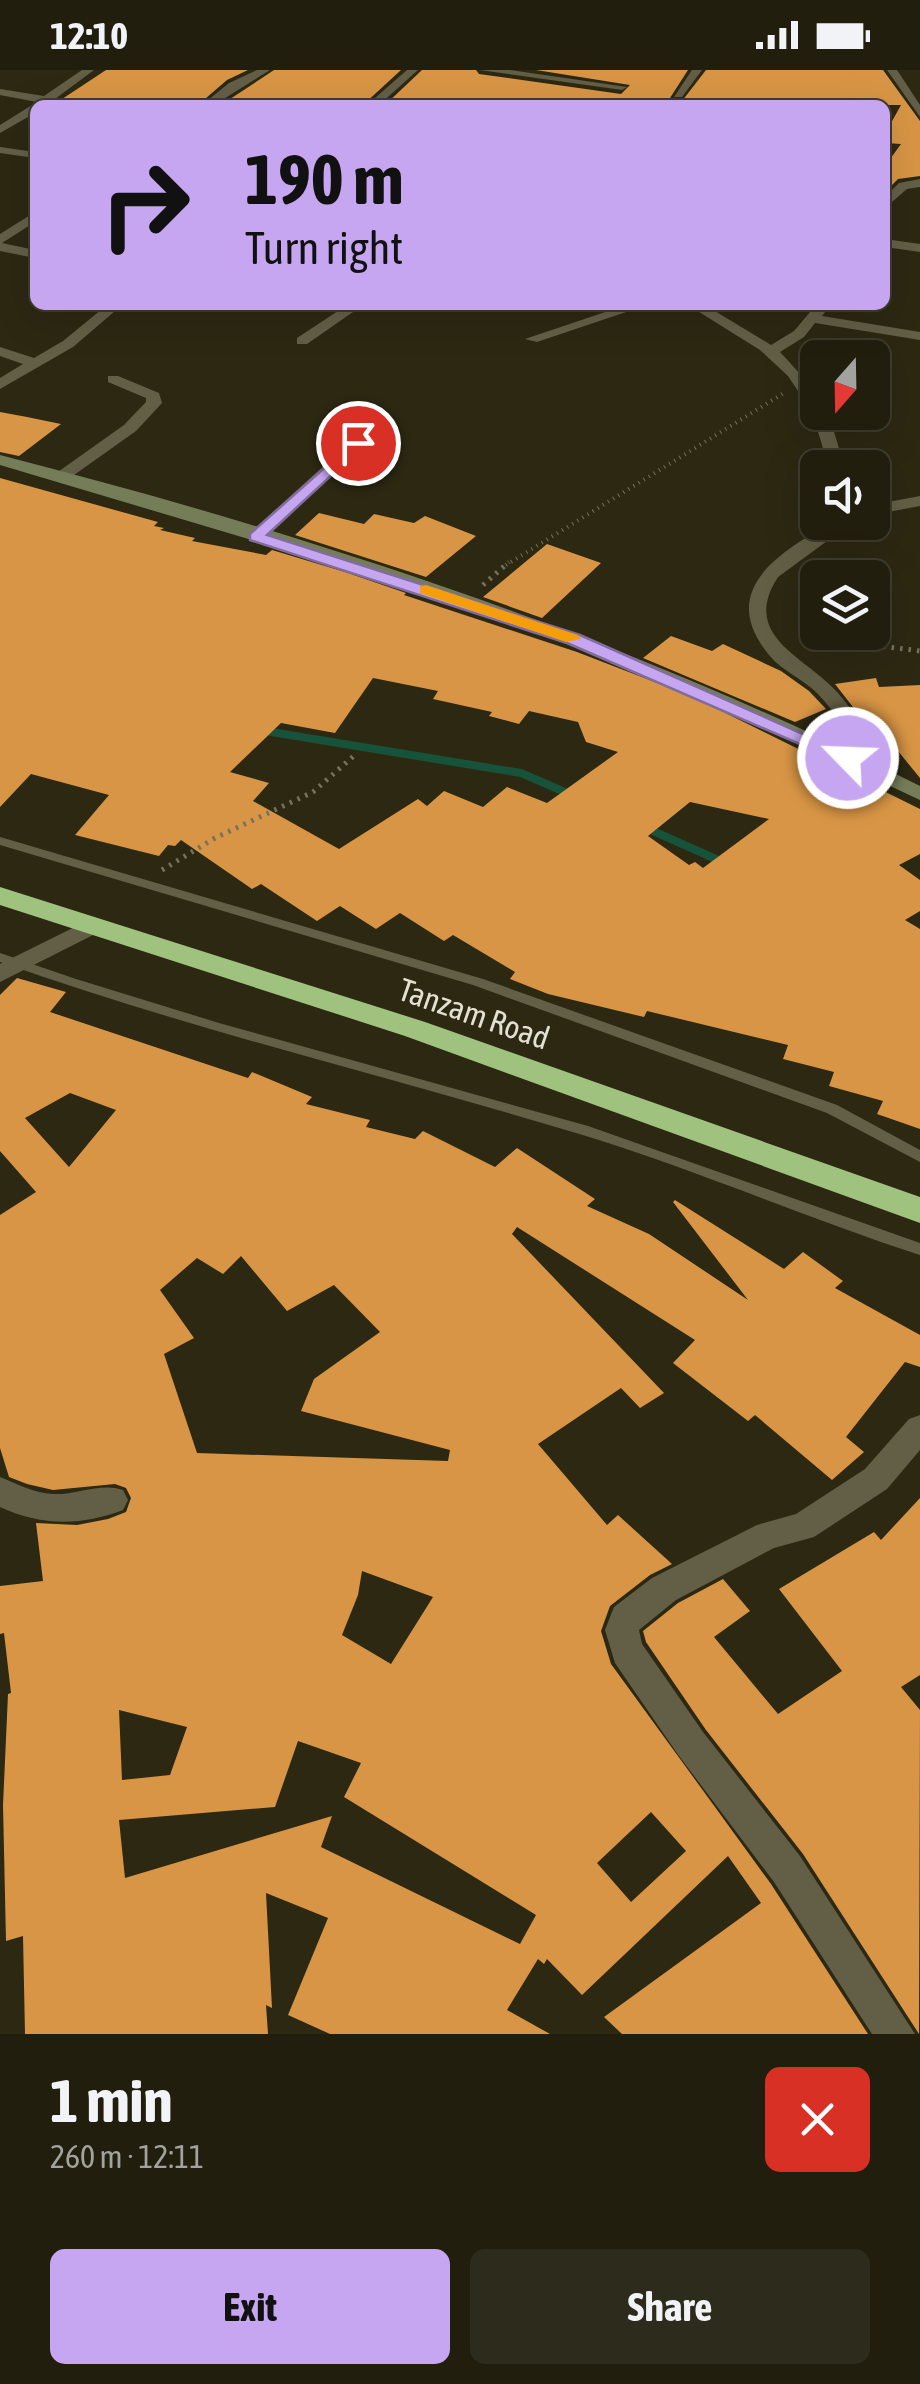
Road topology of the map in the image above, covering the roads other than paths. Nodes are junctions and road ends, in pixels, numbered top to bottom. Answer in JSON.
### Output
{"nodes":[{"id":1,"x":89,"y":70,"type":"edge"},
{"id":2,"x":265,"y":70,"type":"edge"},
{"id":3,"x":413,"y":70,"type":"edge"},
{"id":4,"x":485,"y":70,"type":"edge"},
{"id":5,"x":697,"y":70,"type":"edge"},
{"id":6,"x":901,"y":74,"type":"edge"},
{"id":7,"x":622,"y":87,"type":"dead end"},
{"id":8,"x":0,"y":92,"type":"edge"},
{"id":9,"x":678,"y":95,"type":"dead end"},
{"id":10,"x":47,"y":100,"type":"edge"},
{"id":11,"x":214,"y":100,"type":"edge"},
{"id":12,"x":378,"y":100,"type":"edge"},
{"id":13,"x":30,"y":101,"type":"edge"},
{"id":14,"x":30,"y":111,"type":"edge"},
{"id":15,"x":920,"y":114,"type":"edge"},
{"id":16,"x":0,"y":130,"type":"edge"},
{"id":17,"x":0,"y":150,"type":"edge"},
{"id":18,"x":30,"y":154,"type":"edge"},
{"id":19,"x":920,"y":183,"type":"edge"},
{"id":20,"x":890,"y":199,"type":"edge"},
{"id":21,"x":30,"y":219,"type":"edge"},
{"id":22,"x":0,"y":240,"type":"edge"},
{"id":23,"x":890,"y":244,"type":"edge"},
{"id":24,"x":0,"y":247,"type":"edge"},
{"id":25,"x":920,"y":248,"type":"edge"},
{"id":26,"x":30,"y":253,"type":"edge"},
{"id":27,"x":107,"y":310,"type":"edge"},
{"id":28,"x":348,"y":310,"type":"edge"},
{"id":29,"x":624,"y":310,"type":"edge"},
{"id":30,"x":704,"y":310,"type":"edge"},
{"id":31,"x":820,"y":310,"type":"edge"},
{"id":32,"x":814,"y":319,"type":"junction"},
{"id":33,"x":920,"y":336,"type":"edge"},
{"id":34,"x":532,"y":338,"type":"dead end"},
{"id":35,"x":302,"y":340,"type":"dead end"},
{"id":36,"x":773,"y":350,"type":"junction"},
{"id":37,"x":0,"y":351,"type":"edge"},
{"id":38,"x":36,"y":364,"type":"junction"},
{"id":39,"x":113,"y":379,"type":"dead end"},
{"id":40,"x":800,"y":380,"type":"edge"},
{"id":41,"x":0,"y":384,"type":"edge"},
{"id":42,"x":358,"y":443,"type":"dead end"},
{"id":43,"x":0,"y":460,"type":"edge"},
{"id":44,"x":61,"y":478,"type":"junction"},
{"id":45,"x":920,"y":501,"type":"edge"},
{"id":46,"x":890,"y":507,"type":"edge"},
{"id":47,"x":256,"y":537,"type":"junction"},
{"id":48,"x":819,"y":540,"type":"edge"},
{"id":49,"x":880,"y":772,"type":"junction"},
{"id":50,"x":920,"y":794,"type":"edge"},
{"id":51,"x":0,"y":841,"type":"edge"},
{"id":52,"x":0,"y":896,"type":"edge"},
{"id":53,"x":94,"y":925,"type":"junction"},
{"id":54,"x":8,"y":965,"type":"edge"},
{"id":55,"x":920,"y":1156,"type":"edge"},
{"id":56,"x":920,"y":1210,"type":"edge"},
{"id":57,"x":920,"y":1249,"type":"edge"},
{"id":58,"x":920,"y":1428,"type":"edge"},
{"id":59,"x":0,"y":1490,"type":"edge"},
{"id":60,"x":112,"y":1500,"type":"dead end"},
{"id":61,"x":895,"y":2034,"type":"edge"}],
"edges":[{"from":1,"to":10,"type":"street"},
{"from":2,"to":11,"type":"street"},
{"from":3,"to":12,"type":"street"},
{"from":4,"to":7,"type":"street"},
{"from":5,"to":9,"type":"street"},
{"from":6,"to":15,"type":"street"},
{"from":8,"to":13,"type":"street"},
{"from":14,"to":16,"type":"street"},
{"from":17,"to":18,"type":"street"},
{"from":19,"to":20,"type":"street"},
{"from":21,"to":22,"type":"street"},
{"from":23,"to":25,"type":"street"},
{"from":24,"to":26,"type":"street"},
{"from":27,"to":38,"type":"street"},
{"from":28,"to":35,"type":"street"},
{"from":29,"to":34,"type":"street"},
{"from":30,"to":36,"type":"street"},
{"from":31,"to":32,"type":"street"},
{"from":32,"to":33,"type":"street"},
{"from":32,"to":36,"type":"street"},
{"from":36,"to":40,"type":"street"},
{"from":37,"to":38,"type":"street"},
{"from":38,"to":41,"type":"street"},
{"from":39,"to":44,"type":"street"},
{"from":42,"to":47,"type":"street"},
{"from":43,"to":44,"type":"main road"},
{"from":44,"to":47,"type":"main road"},
{"from":45,"to":46,"type":"street"},
{"from":47,"to":49,"type":"main road"},
{"from":48,"to":49,"type":"street"},
{"from":49,"to":50,"type":"main road"},
{"from":51,"to":55,"type":"lane"},
{"from":52,"to":53,"type":"highway","name":"Tanzam Road"},
{"from":53,"to":54,"type":"street"},
{"from":53,"to":56,"type":"highway","name":"Tanzam Road"},
{"from":54,"to":57,"type":"lane"},
{"from":58,"to":61,"type":"street"},
{"from":59,"to":60,"type":"street"}]}
